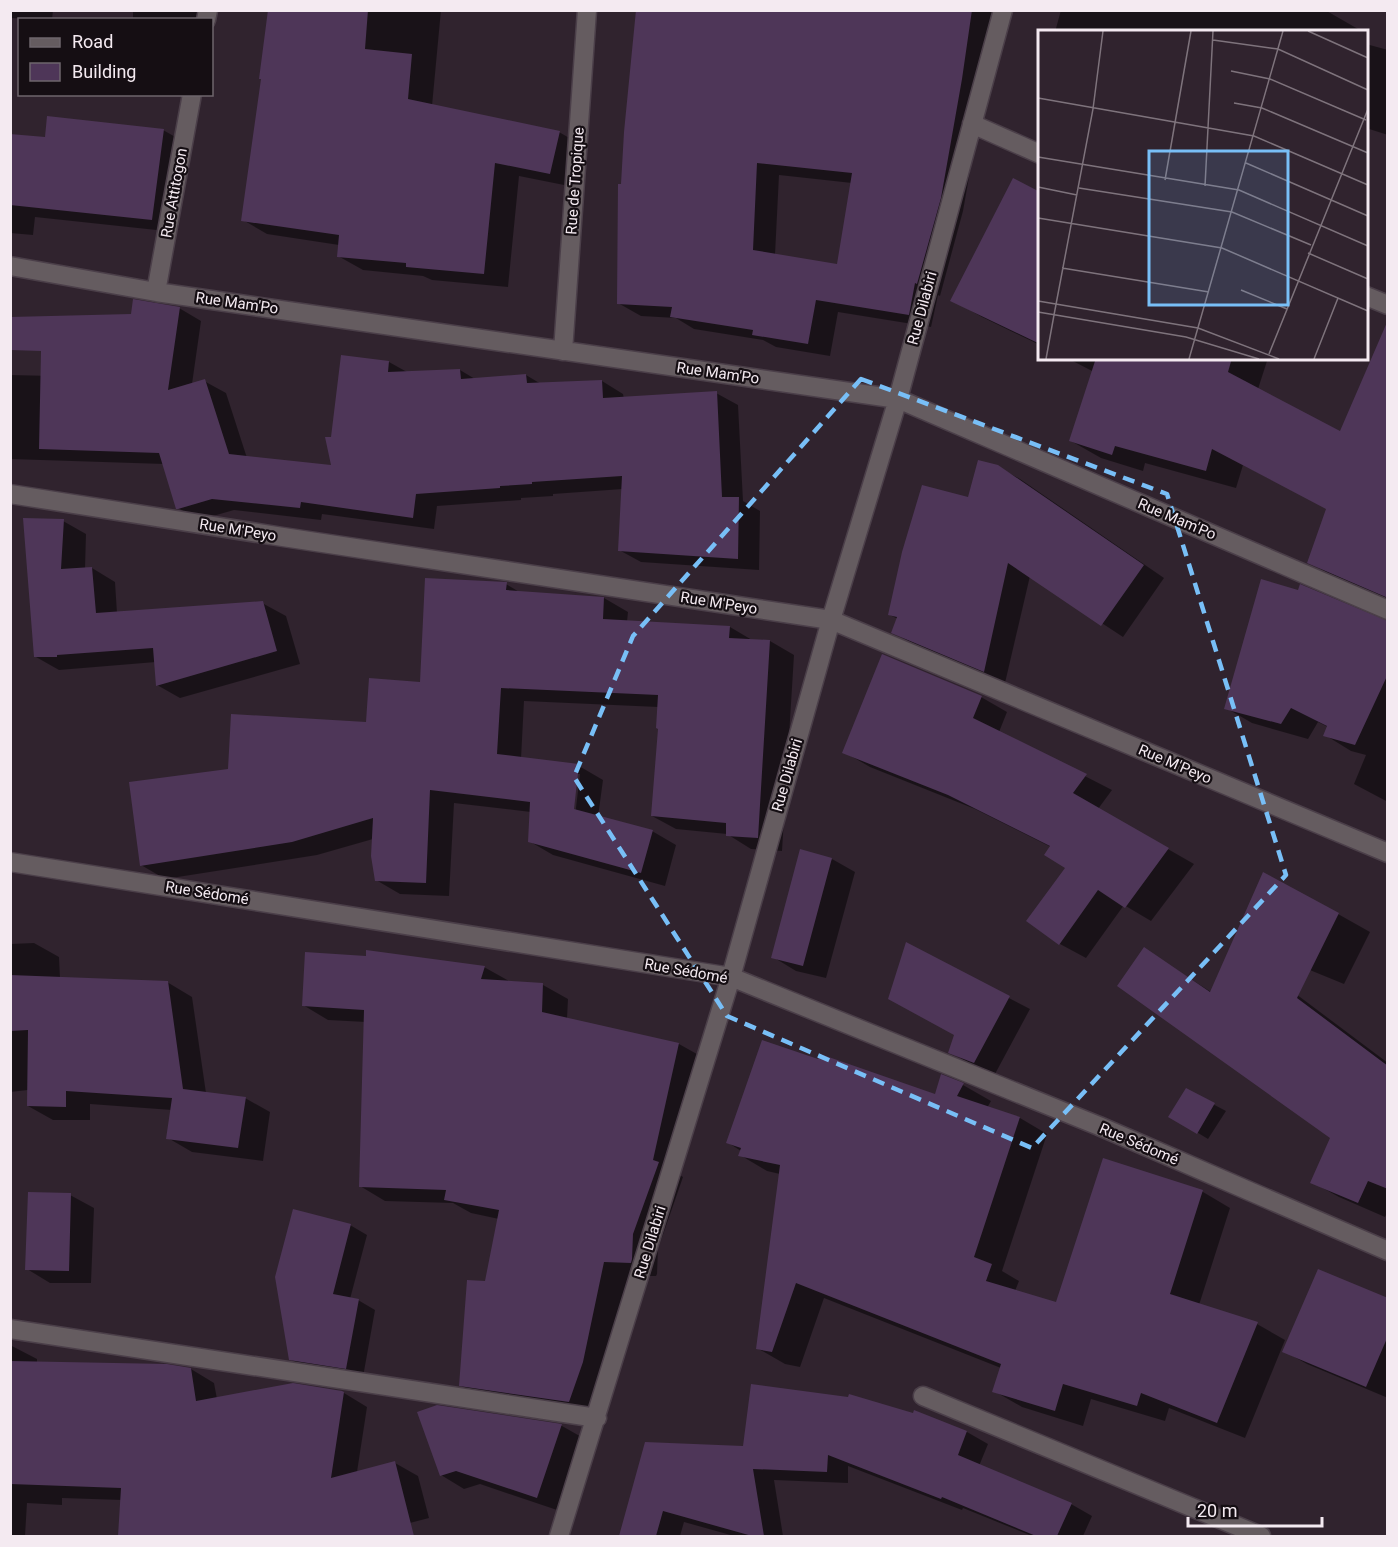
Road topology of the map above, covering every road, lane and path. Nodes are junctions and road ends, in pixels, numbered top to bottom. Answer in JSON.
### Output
{"nodes":[{"id":1,"x":587,"y":10,"type":"edge"},
{"id":2,"x":1004,"y":10,"type":"edge"},
{"id":3,"x":192,"y":96,"type":"edge"},
{"id":4,"x":972,"y":124,"type":"junction"},
{"id":5,"x":1038,"y":153,"type":"edge"},
{"id":6,"x":10,"y":266,"type":"edge"},
{"id":7,"x":156,"y":292,"type":"junction"},
{"id":8,"x":1368,"y":297,"type":"edge"},
{"id":9,"x":1388,"y":305,"type":"edge"},
{"id":10,"x":563,"y":351,"type":"junction"},
{"id":11,"x":898,"y":399,"type":"junction"},
{"id":12,"x":10,"y":494,"type":"edge"},
{"id":13,"x":1388,"y":610,"type":"edge"},
{"id":14,"x":831,"y":620,"type":"junction"},
{"id":15,"x":1388,"y":853,"type":"edge"},
{"id":16,"x":10,"y":862,"type":"edge"},
{"id":17,"x":731,"y":977,"type":"junction"},
{"id":18,"x":1388,"y":1251,"type":"edge"},
{"id":19,"x":10,"y":1329,"type":"edge"},
{"id":20,"x":922,"y":1396,"type":"dead end"},
{"id":21,"x":597,"y":1418,"type":"junction"},
{"id":22,"x":559,"y":1536,"type":"edge"},
{"id":23,"x":1261,"y":1536,"type":"edge"}],
"edges":[{"from":1,"to":10,"type":"street","name":"Rue de Tropique"},
{"from":2,"to":4,"type":"street","name":"Rue Dilabiri"},
{"from":3,"to":7,"type":"street","name":"Rue Attitogon"},
{"from":4,"to":5,"type":"street"},
{"from":4,"to":11,"type":"street","name":"Rue Dilabiri"},
{"from":6,"to":7,"type":"street","name":"Rue Mam'Po"},
{"from":7,"to":10,"type":"street","name":"Rue Mam'Po"},
{"from":8,"to":9,"type":"street"},
{"from":10,"to":11,"type":"street","name":"Rue Mam'Po"},
{"from":11,"to":13,"type":"street","name":"Rue Mam'Po"},
{"from":11,"to":14,"type":"street","name":"Rue Dilabiri"},
{"from":12,"to":14,"type":"street","name":"Rue M'Peyo"},
{"from":14,"to":15,"type":"street","name":"Rue M'Peyo"},
{"from":14,"to":17,"type":"street","name":"Rue Dilabiri"},
{"from":16,"to":17,"type":"street","name":"Rue Sédomé"},
{"from":17,"to":18,"type":"street","name":"Rue Sédomé"},
{"from":17,"to":21,"type":"street","name":"Rue Dilabiri"},
{"from":19,"to":21,"type":"street"},
{"from":20,"to":23,"type":"street"},
{"from":21,"to":22,"type":"street","name":"Rue Dilabiri"}]}
